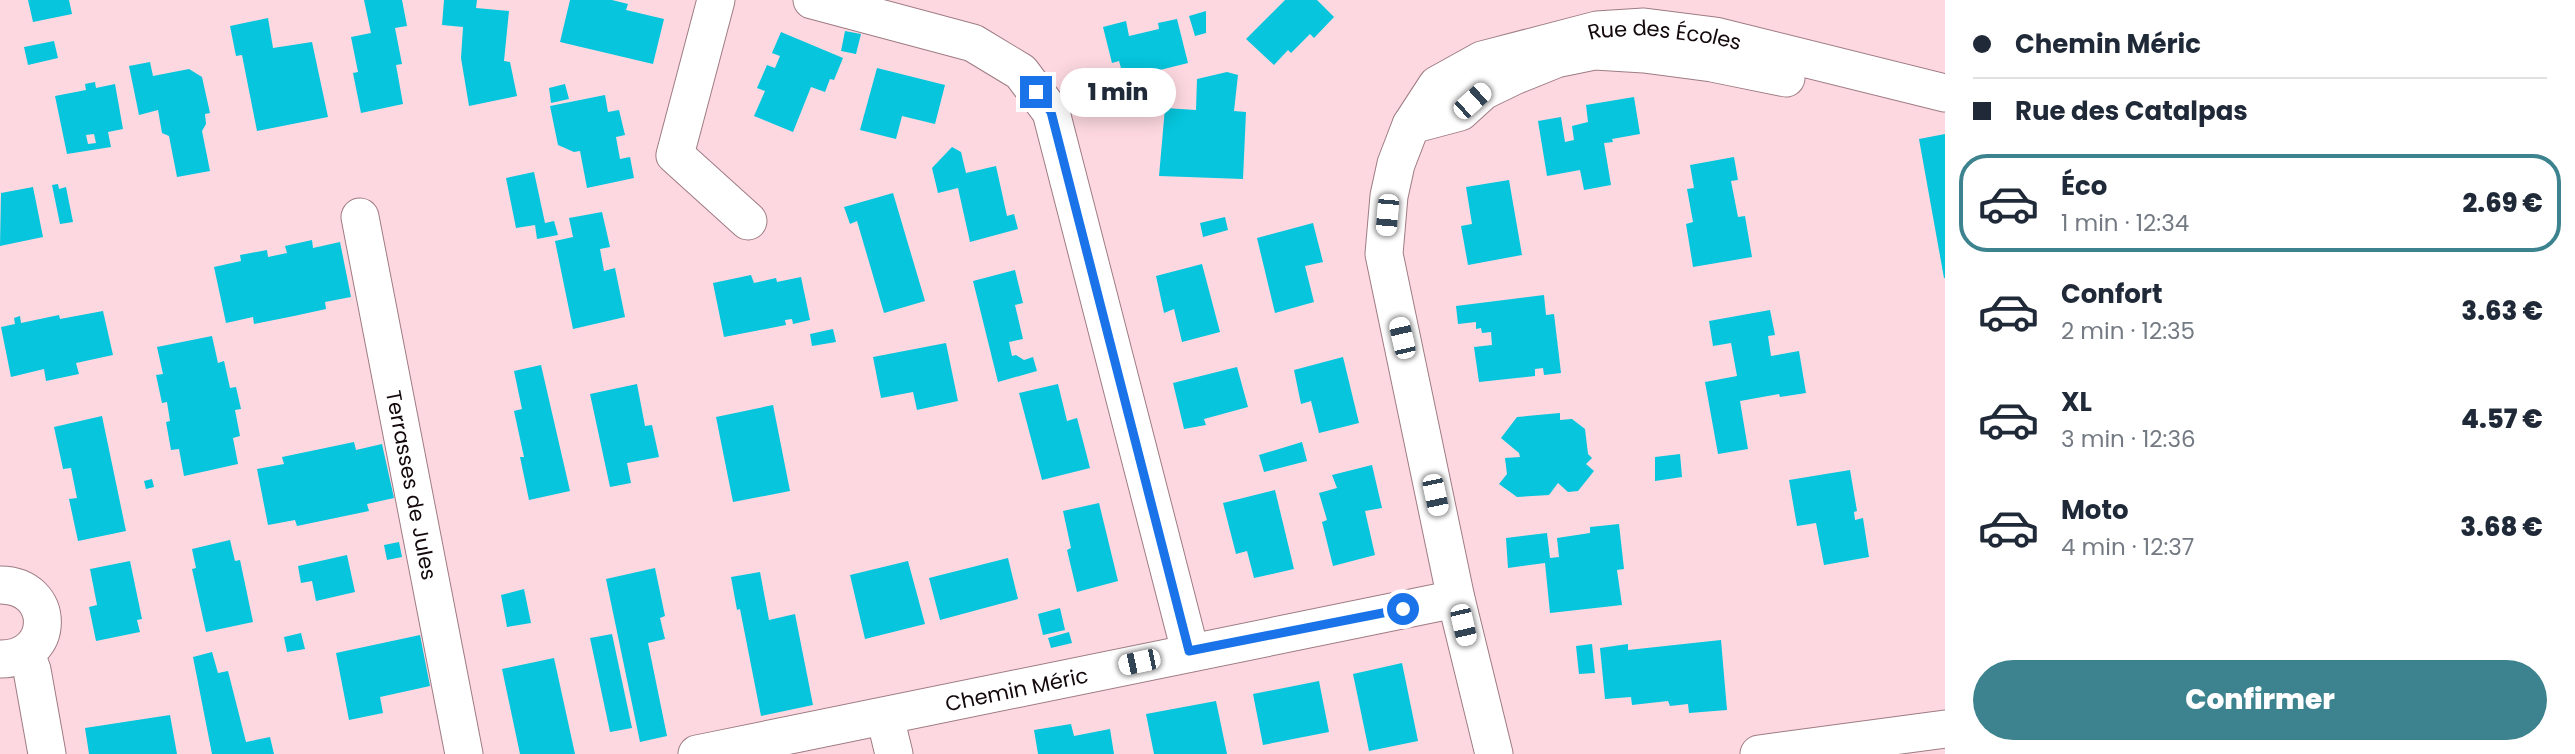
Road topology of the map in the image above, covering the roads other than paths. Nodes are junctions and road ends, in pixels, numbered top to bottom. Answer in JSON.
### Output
{"nodes":[{"id":1,"x":716,"y":0,"type":"edge"},
{"id":2,"x":813,"y":0,"type":"edge"},
{"id":3,"x":1945,"y":93,"type":"edge"},
{"id":4,"x":1945,"y":110,"type":"edge"},
{"id":5,"x":1411,"y":125,"type":"junction"},
{"id":6,"x":360,"y":217,"type":"dead end"},
{"id":7,"x":748,"y":221,"type":"dead end"},
{"id":8,"x":0,"y":584,"type":"edge"},
{"id":9,"x":1457,"y":599,"type":"junction"},
{"id":10,"x":1189,"y":651,"type":"junction"},
{"id":11,"x":13,"y":656,"type":"edge"},
{"id":12,"x":886,"y":717,"type":"junction"},
{"id":13,"x":1945,"y":729,"type":"edge"},
{"id":14,"x":47,"y":754,"type":"edge"},
{"id":15,"x":464,"y":754,"type":"edge"},
{"id":16,"x":697,"y":754,"type":"edge"},
{"id":17,"x":894,"y":754,"type":"edge"},
{"id":18,"x":1494,"y":754,"type":"edge"},
{"id":19,"x":1759,"y":754,"type":"edge"}],
"edges":[{"from":1,"to":7,"type":"street"},
{"from":2,"to":10,"type":"street"},
{"from":3,"to":5,"type":"street","name":"Rue des Écoles"},
{"from":4,"to":5,"type":"street","name":"Rue des Écoles"},
{"from":5,"to":9,"type":"street","name":"Rue des Écoles"},
{"from":6,"to":15,"type":"street","name":"Terrasses de Jules"},
{"from":8,"to":11,"type":"street"},
{"from":9,"to":10,"type":"street","name":"Chemin Méric"},
{"from":9,"to":18,"type":"street","name":"Rue des Écoles"},
{"from":10,"to":12,"type":"street","name":"Chemin Méric"},
{"from":11,"to":14,"type":"street"},
{"from":12,"to":16,"type":"street","name":"Chemin Méric"},
{"from":12,"to":17,"type":"street"},
{"from":13,"to":19,"type":"street"}]}
